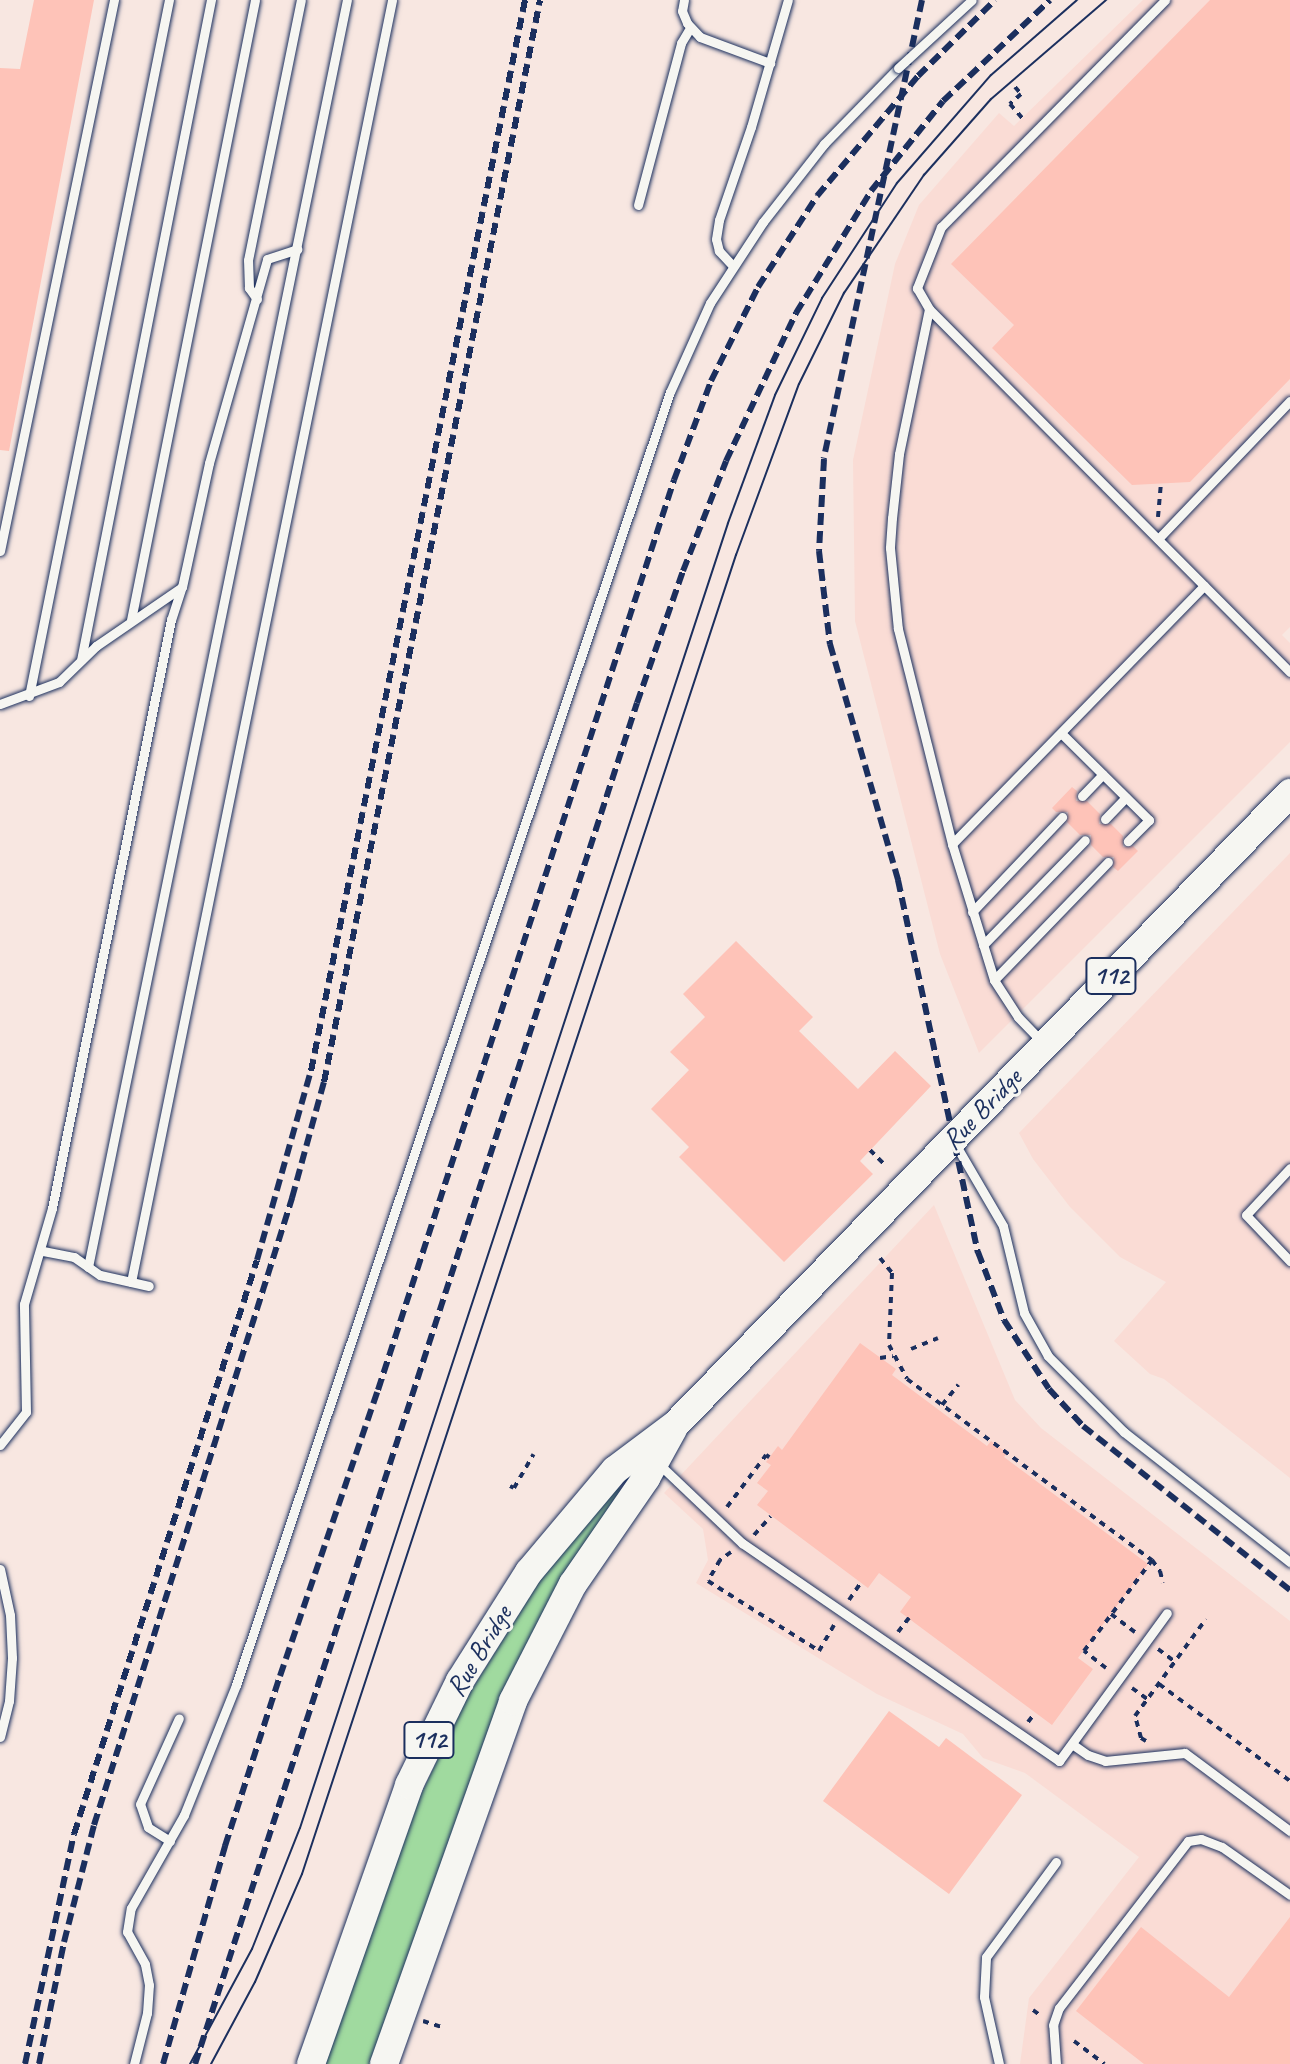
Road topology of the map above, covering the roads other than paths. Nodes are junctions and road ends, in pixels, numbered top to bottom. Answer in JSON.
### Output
{"nodes":[{"id":1,"x":114,"y":0,"type":"edge"},
{"id":2,"x":169,"y":0,"type":"edge"},
{"id":3,"x":211,"y":0,"type":"edge"},
{"id":4,"x":255,"y":0,"type":"edge"},
{"id":5,"x":301,"y":0,"type":"edge"},
{"id":6,"x":347,"y":0,"type":"edge"},
{"id":7,"x":392,"y":0,"type":"edge"},
{"id":8,"x":684,"y":0,"type":"edge"},
{"id":9,"x":788,"y":0,"type":"edge"},
{"id":10,"x":972,"y":0,"type":"edge"},
{"id":11,"x":1165,"y":0,"type":"edge"},
{"id":12,"x":690,"y":28,"type":"junction"},
{"id":13,"x":770,"y":63,"type":"junction"},
{"id":14,"x":638,"y":205,"type":"dead end"},
{"id":15,"x":297,"y":249,"type":"junction"},
{"id":16,"x":733,"y":266,"type":"junction"},
{"id":17,"x":257,"y":299,"type":"junction"},
{"id":18,"x":929,"y":309,"type":"junction"},
{"id":19,"x":1290,"y":401,"type":"edge"},
{"id":20,"x":1158,"y":539,"type":"junction"},
{"id":21,"x":0,"y":551,"type":"edge"},
{"id":22,"x":1204,"y":586,"type":"junction"},
{"id":23,"x":182,"y":587,"type":"junction"},
{"id":24,"x":131,"y":620,"type":"junction"},
{"id":25,"x":81,"y":660,"type":"junction"},
{"id":26,"x":1290,"y":672,"type":"edge"},
{"id":27,"x":29,"y":696,"type":"junction"},
{"id":28,"x":0,"y":704,"type":"edge"},
{"id":29,"x":1061,"y":733,"type":"junction"},
{"id":30,"x":1103,"y":774,"type":"junction"},
{"id":31,"x":1290,"y":793,"type":"edge"},
{"id":32,"x":1082,"y":796,"type":"dead end"},
{"id":33,"x":1126,"y":797,"type":"junction"},
{"id":34,"x":1062,"y":817,"type":"dead end"},
{"id":35,"x":1105,"y":819,"type":"dead end"},
{"id":36,"x":1085,"y":840,"type":"dead end"},
{"id":37,"x":1128,"y":841,"type":"dead end"},
{"id":38,"x":952,"y":844,"type":"junction"},
{"id":39,"x":1108,"y":862,"type":"dead end"},
{"id":40,"x":972,"y":912,"type":"junction"},
{"id":41,"x":983,"y":945,"type":"junction"},
{"id":42,"x":994,"y":980,"type":"junction"},
{"id":43,"x":1045,"y":1045,"type":"junction"},
{"id":44,"x":952,"y":1139,"type":"junction"},
{"id":45,"x":1290,"y":1168,"type":"edge"},
{"id":46,"x":43,"y":1251,"type":"junction"},
{"id":47,"x":1290,"y":1261,"type":"edge"},
{"id":48,"x":88,"y":1267,"type":"junction"},
{"id":49,"x":131,"y":1282,"type":"junction"},
{"id":50,"x":149,"y":1286,"type":"dead end"},
{"id":51,"x":0,"y":1445,"type":"edge"},
{"id":52,"x":648,"y":1455,"type":"junction"},
{"id":53,"x":1290,"y":1562,"type":"edge"},
{"id":54,"x":0,"y":1569,"type":"edge"},
{"id":55,"x":1167,"y":1613,"type":"dead end"},
{"id":56,"x":179,"y":1718,"type":"dead end"},
{"id":57,"x":0,"y":1737,"type":"edge"},
{"id":58,"x":1072,"y":1744,"type":"junction"},
{"id":59,"x":1290,"y":1831,"type":"edge"},
{"id":60,"x":170,"y":1841,"type":"junction"},
{"id":61,"x":1056,"y":1862,"type":"dead end"},
{"id":62,"x":1290,"y":1895,"type":"edge"},
{"id":63,"x":134,"y":2064,"type":"edge"},
{"id":64,"x":311,"y":2064,"type":"edge"},
{"id":65,"x":384,"y":2064,"type":"edge"},
{"id":66,"x":999,"y":2064,"type":"edge"},
{"id":67,"x":1056,"y":2064,"type":"edge"}],
"edges":[{"from":1,"to":21,"type":"lane"},
{"from":2,"to":27,"type":"lane"},
{"from":3,"to":25,"type":"lane"},
{"from":4,"to":24,"type":"lane"},
{"from":5,"to":17,"type":"lane"},
{"from":6,"to":15,"type":"lane"},
{"from":7,"to":49,"type":"lane"},
{"from":8,"to":12,"type":"lane"},
{"from":9,"to":13,"type":"lane"},
{"from":10,"to":16,"type":"lane","bridge":true},
{"from":11,"to":18,"type":"lane"},
{"from":12,"to":13,"type":"lane"},
{"from":12,"to":14,"type":"lane"},
{"from":13,"to":16,"type":"lane"},
{"from":15,"to":17,"type":"lane"},
{"from":15,"to":48,"type":"lane"},
{"from":16,"to":60,"type":"lane"},
{"from":17,"to":23,"type":"lane"},
{"from":18,"to":20,"type":"lane"},
{"from":18,"to":38,"type":"lane"},
{"from":19,"to":20,"type":"lane"},
{"from":20,"to":22,"type":"lane"},
{"from":22,"to":26,"type":"lane"},
{"from":22,"to":29,"type":"lane"},
{"from":23,"to":24,"type":"lane"},
{"from":23,"to":46,"type":"lane"},
{"from":24,"to":25,"type":"lane"},
{"from":25,"to":27,"type":"lane"},
{"from":27,"to":28,"type":"lane"},
{"from":29,"to":30,"type":"lane"},
{"from":29,"to":38,"type":"lane"},
{"from":30,"to":32,"type":"lane"},
{"from":30,"to":33,"type":"lane"},
{"from":31,"to":43,"type":"main road","name":"Rue Bridge","number":"112"},
{"from":33,"to":35,"type":"lane"},
{"from":33,"to":37,"type":"lane"},
{"from":34,"to":40,"type":"lane"},
{"from":36,"to":41,"type":"lane"},
{"from":38,"to":40,"type":"lane"},
{"from":39,"to":42,"type":"lane"},
{"from":40,"to":41,"type":"lane"},
{"from":41,"to":42,"type":"lane"},
{"from":42,"to":43,"type":"lane"},
{"from":43,"to":44,"type":"main road","name":"Rue Bridge","number":"112"},
{"from":44,"to":52,"type":"main road","name":"Rue Bridge","number":"112"},
{"from":44,"to":53,"type":"lane"},
{"from":45,"to":47,"type":"lane"},
{"from":46,"to":48,"type":"lane"},
{"from":46,"to":51,"type":"lane"},
{"from":48,"to":49,"type":"lane"},
{"from":49,"to":50,"type":"lane"},
{"from":52,"to":58,"type":"lane"},
{"from":52,"to":64,"type":"main road","name":"Rue Bridge","number":"112"},
{"from":52,"to":65,"type":"main road","name":"Rue Bridge","number":"112"},
{"from":54,"to":57,"type":"lane"},
{"from":55,"to":58,"type":"lane"},
{"from":56,"to":60,"type":"lane"},
{"from":58,"to":59,"type":"lane"},
{"from":60,"to":63,"type":"lane"},
{"from":61,"to":66,"type":"lane"},
{"from":62,"to":67,"type":"lane"}]}
